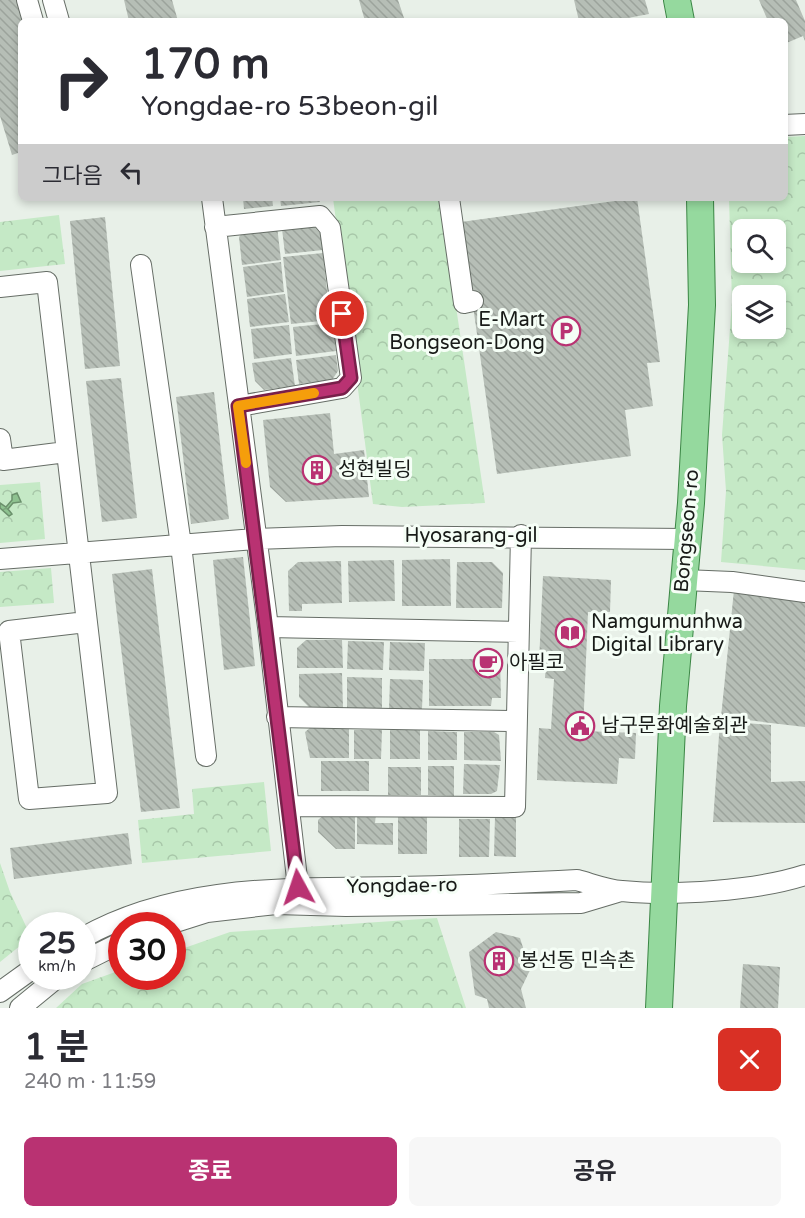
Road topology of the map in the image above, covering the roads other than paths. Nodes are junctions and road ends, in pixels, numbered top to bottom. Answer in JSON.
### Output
{"nodes":[{"id":1,"x":27,"y":0,"type":"edge"},
{"id":2,"x":53,"y":0,"type":"edge"},
{"id":3,"x":677,"y":0,"type":"edge"},
{"id":4,"x":32,"y":18,"type":"edge"},
{"id":5,"x":58,"y":18,"type":"edge"},
{"id":6,"x":680,"y":18,"type":"edge"},
{"id":7,"x":805,"y":124,"type":"edge"},
{"id":8,"x":788,"y":126,"type":"edge"},
{"id":9,"x":212,"y":201,"type":"edge"},
{"id":10,"x":449,"y":201,"type":"edge"},
{"id":11,"x":700,"y":201,"type":"edge"},
{"id":12,"x":215,"y":227,"type":"junction"},
{"id":13,"x":141,"y":265,"type":"dead end"},
{"id":14,"x":0,"y":287,"type":"edge"},
{"id":15,"x":473,"y":301,"type":"dead end"},
{"id":16,"x":238,"y":406,"type":"junction"},
{"id":17,"x":0,"y":439,"type":"edge"},
{"id":18,"x":66,"y":452,"type":"junction"},
{"id":19,"x":521,"y":535,"type":"junction"},
{"id":20,"x":687,"y":538,"type":"junction"},
{"id":21,"x":255,"y":539,"type":"junction"},
{"id":22,"x":181,"y":545,"type":"junction"},
{"id":23,"x":78,"y":553,"type":"junction"},
{"id":24,"x":0,"y":559,"type":"edge"},
{"id":25,"x":684,"y":580,"type":"junction"},
{"id":26,"x":805,"y":592,"type":"edge"},
{"id":27,"x":86,"y":622,"type":"junction"},
{"id":28,"x":268,"y":627,"type":"junction"},
{"id":29,"x":518,"y":632,"type":"junction"},
{"id":30,"x":278,"y":717,"type":"junction"},
{"id":31,"x":515,"y":721,"type":"junction"},
{"id":32,"x":206,"y":756,"type":"dead end"},
{"id":33,"x":290,"y":806,"type":"junction"},
{"id":34,"x":805,"y":875,"type":"edge"},
{"id":35,"x":298,"y":887,"type":"junction"},
{"id":36,"x":621,"y":891,"type":"junction"},
{"id":37,"x":666,"y":892,"type":"junction"},
{"id":38,"x":186,"y":919,"type":"edge"},
{"id":39,"x":96,"y":931,"type":"edge"},
{"id":40,"x":18,"y":979,"type":"edge"},
{"id":41,"x":41,"y":990,"type":"edge"},
{"id":42,"x":0,"y":992,"type":"edge"},
{"id":43,"x":20,"y":1008,"type":"edge"},
{"id":44,"x":659,"y":1008,"type":"edge"}],
"edges":[{"from":1,"to":4,"type":"street"},
{"from":2,"to":5,"type":"street"},
{"from":3,"to":6,"type":"main road"},
{"from":7,"to":8,"type":"street"},
{"from":9,"to":12,"type":"street"},
{"from":10,"to":15,"type":"street"},
{"from":11,"to":20,"type":"main road","name":"Bongseon-ro"},
{"from":12,"to":16,"type":"street"},
{"from":12,"to":16,"type":"street"},
{"from":13,"to":22,"type":"street"},
{"from":14,"to":18,"type":"street"},
{"from":16,"to":21,"type":"street"},
{"from":17,"to":18,"type":"street"},
{"from":18,"to":23,"type":"street"},
{"from":19,"to":20,"type":"street","name":"Hyosarang-gil"},
{"from":19,"to":21,"type":"street","name":"Hyosarang-gil"},
{"from":19,"to":29,"type":"street"},
{"from":20,"to":25,"type":"main road","name":"Bongseon-ro"},
{"from":21,"to":22,"type":"street","name":"Hyosarang-gil"},
{"from":21,"to":28,"type":"street"},
{"from":22,"to":23,"type":"street","name":"Hyosarang-gil"},
{"from":22,"to":32,"type":"street"},
{"from":23,"to":24,"type":"street","name":"Hyosarang-gil"},
{"from":23,"to":27,"type":"street"},
{"from":25,"to":26,"type":"street"},
{"from":25,"to":37,"type":"main road","name":"Bongseon-ro"},
{"from":27,"to":27,"type":"street"},
{"from":28,"to":29,"type":"street"},
{"from":28,"to":30,"type":"street"},
{"from":29,"to":31,"type":"street"},
{"from":30,"to":31,"type":"street"},
{"from":30,"to":33,"type":"street"},
{"from":31,"to":33,"type":"street"},
{"from":33,"to":35,"type":"street"},
{"from":34,"to":37,"type":"street","name":"Yongdae-ro"},
{"from":35,"to":36,"type":"street","name":"Yongdae-ro"},
{"from":35,"to":39,"type":"street","name":"Yongdae-ro"},
{"from":36,"to":37,"type":"street","name":"Yongdae-ro"},
{"from":36,"to":38,"type":"street","name":"Yongdae-ro"},
{"from":37,"to":44,"type":"main road","name":"Bongseon-ro"},
{"from":40,"to":42,"type":"street"},
{"from":41,"to":43,"type":"street"}]}
